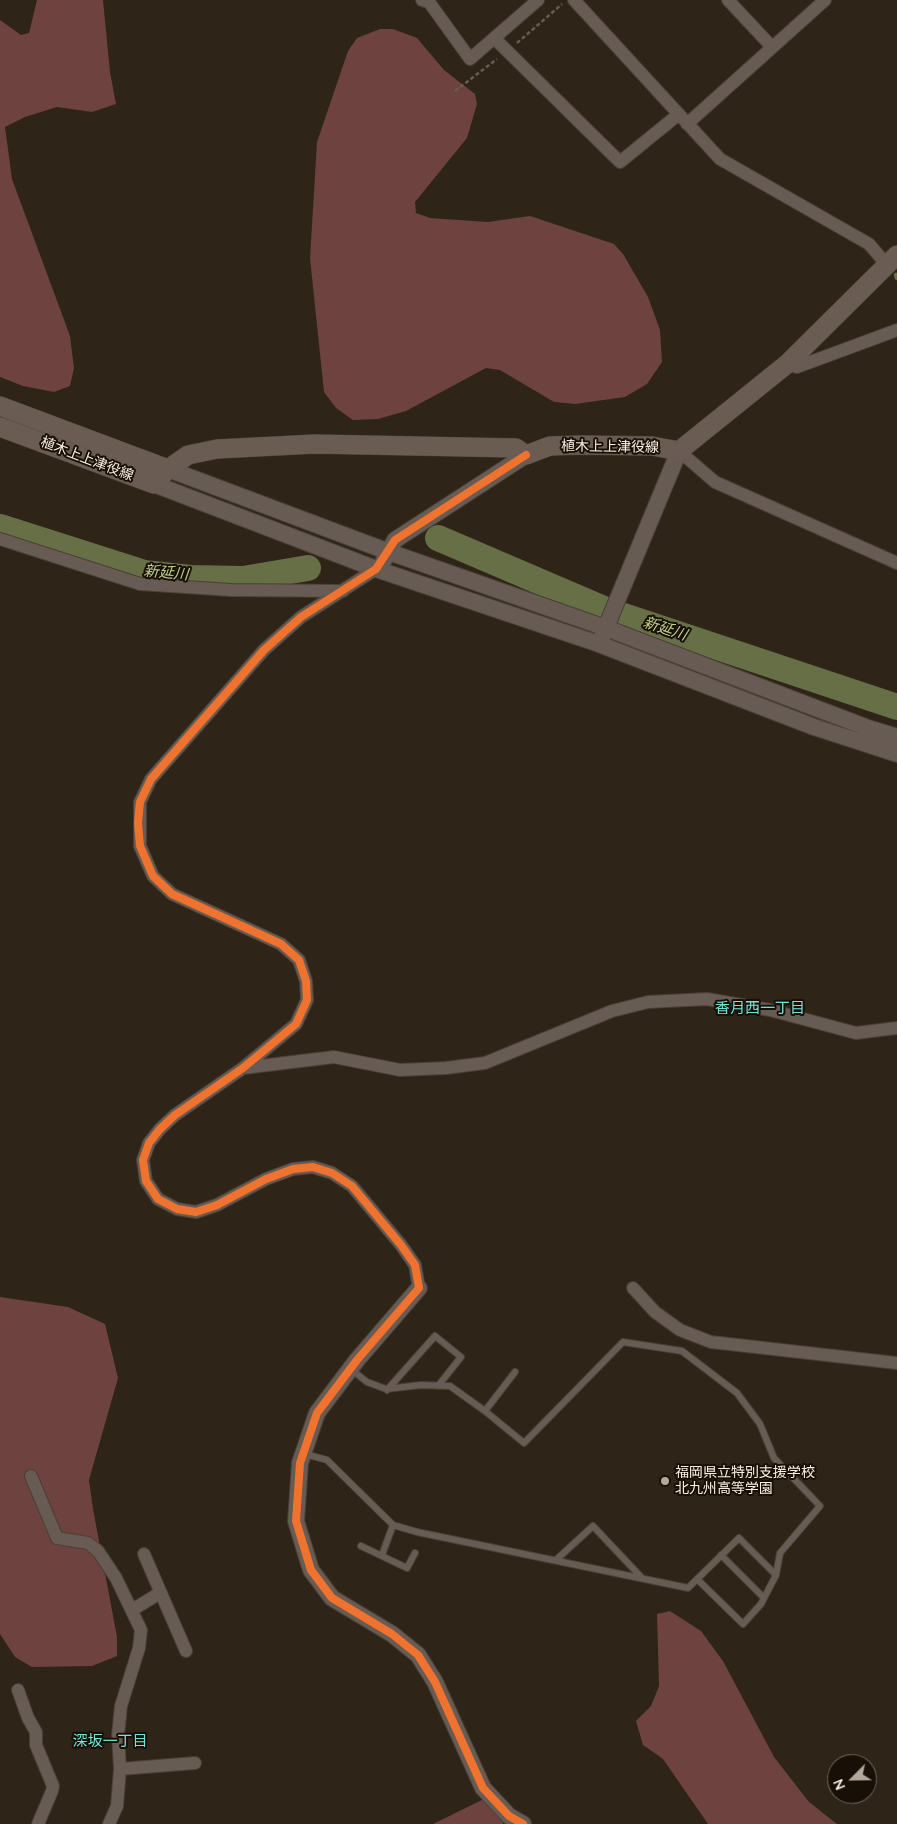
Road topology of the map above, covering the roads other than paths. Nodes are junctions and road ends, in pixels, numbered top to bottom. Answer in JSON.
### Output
{"nodes":[{"id":1,"x":422,"y":0,"type":"edge"},
{"id":2,"x":538,"y":0,"type":"edge"},
{"id":3,"x":728,"y":0,"type":"edge"},
{"id":4,"x":825,"y":0,"type":"edge"},
{"id":5,"x":581,"y":2,"type":"edge"},
{"id":6,"x":494,"y":38,"type":"junction"},
{"id":7,"x":772,"y":47,"type":"junction"},
{"id":8,"x":683,"y":119,"type":"junction"},
{"id":9,"x":894,"y":259,"type":"edge"},
{"id":10,"x":897,"y":330,"type":"edge"},
{"id":11,"x":787,"y":364,"type":"junction"},
{"id":12,"x":0,"y":406,"type":"edge"},
{"id":13,"x":0,"y":427,"type":"edge"},
{"id":14,"x":679,"y":451,"type":"junction"},
{"id":15,"x":526,"y":456,"type":"junction"},
{"id":16,"x":168,"y":469,"type":"junction"},
{"id":17,"x":154,"y":484,"type":"junction"},
{"id":18,"x":0,"y":539,"type":"edge"},
{"id":19,"x":389,"y":552,"type":"junction"},
{"id":20,"x":897,"y":563,"type":"edge"},
{"id":21,"x":376,"y":569,"type":"junction"},
{"id":22,"x":343,"y":591,"type":"junction"},
{"id":23,"x":606,"y":628,"type":"junction"},
{"id":24,"x":599,"y":644,"type":"junction"},
{"id":25,"x":897,"y":737,"type":"edge"},
{"id":26,"x":897,"y":754,"type":"edge"},
{"id":27,"x":897,"y":1028,"type":"edge"},
{"id":28,"x":243,"y":1068,"type":"junction"},
{"id":29,"x":419,"y":1288,"type":"joint"},
{"id":30,"x":633,"y":1288,"type":"dead end"},
{"id":31,"x":897,"y":1363,"type":"edge"},
{"id":32,"x":350,"y":1369,"type":"junction"},
{"id":33,"x":515,"y":1372,"type":"dead end"},
{"id":34,"x":438,"y":1386,"type":"junction"},
{"id":35,"x":387,"y":1390,"type":"junction"},
{"id":36,"x":486,"y":1411,"type":"junction"},
{"id":37,"x":303,"y":1454,"type":"junction"},
{"id":38,"x":31,"y":1476,"type":"dead end"},
{"id":39,"x":392,"y":1524,"type":"junction"},
{"id":40,"x":361,"y":1546,"type":"dead end"},
{"id":41,"x":415,"y":1553,"type":"dead end"},
{"id":42,"x":144,"y":1554,"type":"dead end"},
{"id":43,"x":382,"y":1555,"type":"junction"},
{"id":44,"x":721,"y":1555,"type":"junction"},
{"id":45,"x":556,"y":1560,"type":"junction"},
{"id":46,"x":776,"y":1575,"type":"junction"},
{"id":47,"x":642,"y":1578,"type":"junction"},
{"id":48,"x":698,"y":1578,"type":"junction"},
{"id":49,"x":160,"y":1593,"type":"junction"},
{"id":50,"x":764,"y":1598,"type":"junction"},
{"id":51,"x":132,"y":1610,"type":"junction"},
{"id":52,"x":186,"y":1651,"type":"dead end"},
{"id":53,"x":18,"y":1690,"type":"dead end"},
{"id":54,"x":195,"y":1763,"type":"dead end"},
{"id":55,"x":120,"y":1769,"type":"junction"},
{"id":56,"x":38,"y":1824,"type":"edge"},
{"id":57,"x":110,"y":1824,"type":"edge"},
{"id":58,"x":523,"y":1824,"type":"edge"}],
"edges":[{"from":1,"to":6,"type":"street"},
{"from":2,"to":6,"type":"street"},
{"from":3,"to":7,"type":"street"},
{"from":4,"to":7,"type":"street"},
{"from":5,"to":8,"type":"street"},
{"from":6,"to":8,"type":"street"},
{"from":7,"to":8,"type":"street"},
{"from":8,"to":9,"type":"street"},
{"from":9,"to":11,"type":"main road","name":"植木上上津役線"},
{"from":10,"to":11,"type":"street"},
{"from":11,"to":14,"type":"main road","name":"植木上上津役線"},
{"from":12,"to":16,"type":"main road","name":"植木上上津役線"},
{"from":13,"to":17,"type":"main road","name":"植木上上津役線"},
{"from":14,"to":15,"type":"main road","name":"植木上上津役線"},
{"from":14,"to":20,"type":"street"},
{"from":14,"to":23,"type":"street"},
{"from":15,"to":16,"type":"main road"},
{"from":15,"to":19,"type":"street"},
{"from":16,"to":17,"type":"main road"},
{"from":16,"to":19,"type":"street"},
{"from":17,"to":21,"type":"street"},
{"from":18,"to":22,"type":"street"},
{"from":19,"to":21,"type":"street"},
{"from":19,"to":23,"type":"street"},
{"from":21,"to":22,"type":"street"},
{"from":21,"to":24,"type":"street"},
{"from":22,"to":28,"type":"street"},
{"from":23,"to":24,"type":"street"},
{"from":23,"to":25,"type":"street"},
{"from":24,"to":26,"type":"street"},
{"from":27,"to":28,"type":"street"},
{"from":28,"to":29,"type":"street"},
{"from":29,"to":32,"type":"street"},
{"from":30,"to":31,"type":"street"},
{"from":32,"to":35,"type":"lane"},
{"from":32,"to":37,"type":"street"},
{"from":33,"to":36,"type":"lane"},
{"from":34,"to":35,"type":"lane"},
{"from":34,"to":35,"type":"lane"},
{"from":34,"to":36,"type":"lane"},
{"from":36,"to":46,"type":"lane"},
{"from":37,"to":39,"type":"lane"},
{"from":37,"to":58,"type":"street"},
{"from":38,"to":51,"type":"street"},
{"from":39,"to":43,"type":"lane"},
{"from":39,"to":45,"type":"lane"},
{"from":40,"to":43,"type":"lane"},
{"from":41,"to":43,"type":"lane"},
{"from":42,"to":49,"type":"street"},
{"from":44,"to":46,"type":"lane"},
{"from":44,"to":48,"type":"lane"},
{"from":44,"to":50,"type":"lane"},
{"from":45,"to":47,"type":"lane"},
{"from":45,"to":47,"type":"lane"},
{"from":46,"to":50,"type":"lane"},
{"from":47,"to":48,"type":"lane"},
{"from":48,"to":50,"type":"lane"},
{"from":49,"to":51,"type":"street"},
{"from":49,"to":52,"type":"street"},
{"from":51,"to":55,"type":"street"},
{"from":53,"to":56,"type":"street"},
{"from":54,"to":55,"type":"street"},
{"from":55,"to":57,"type":"street"}]}
